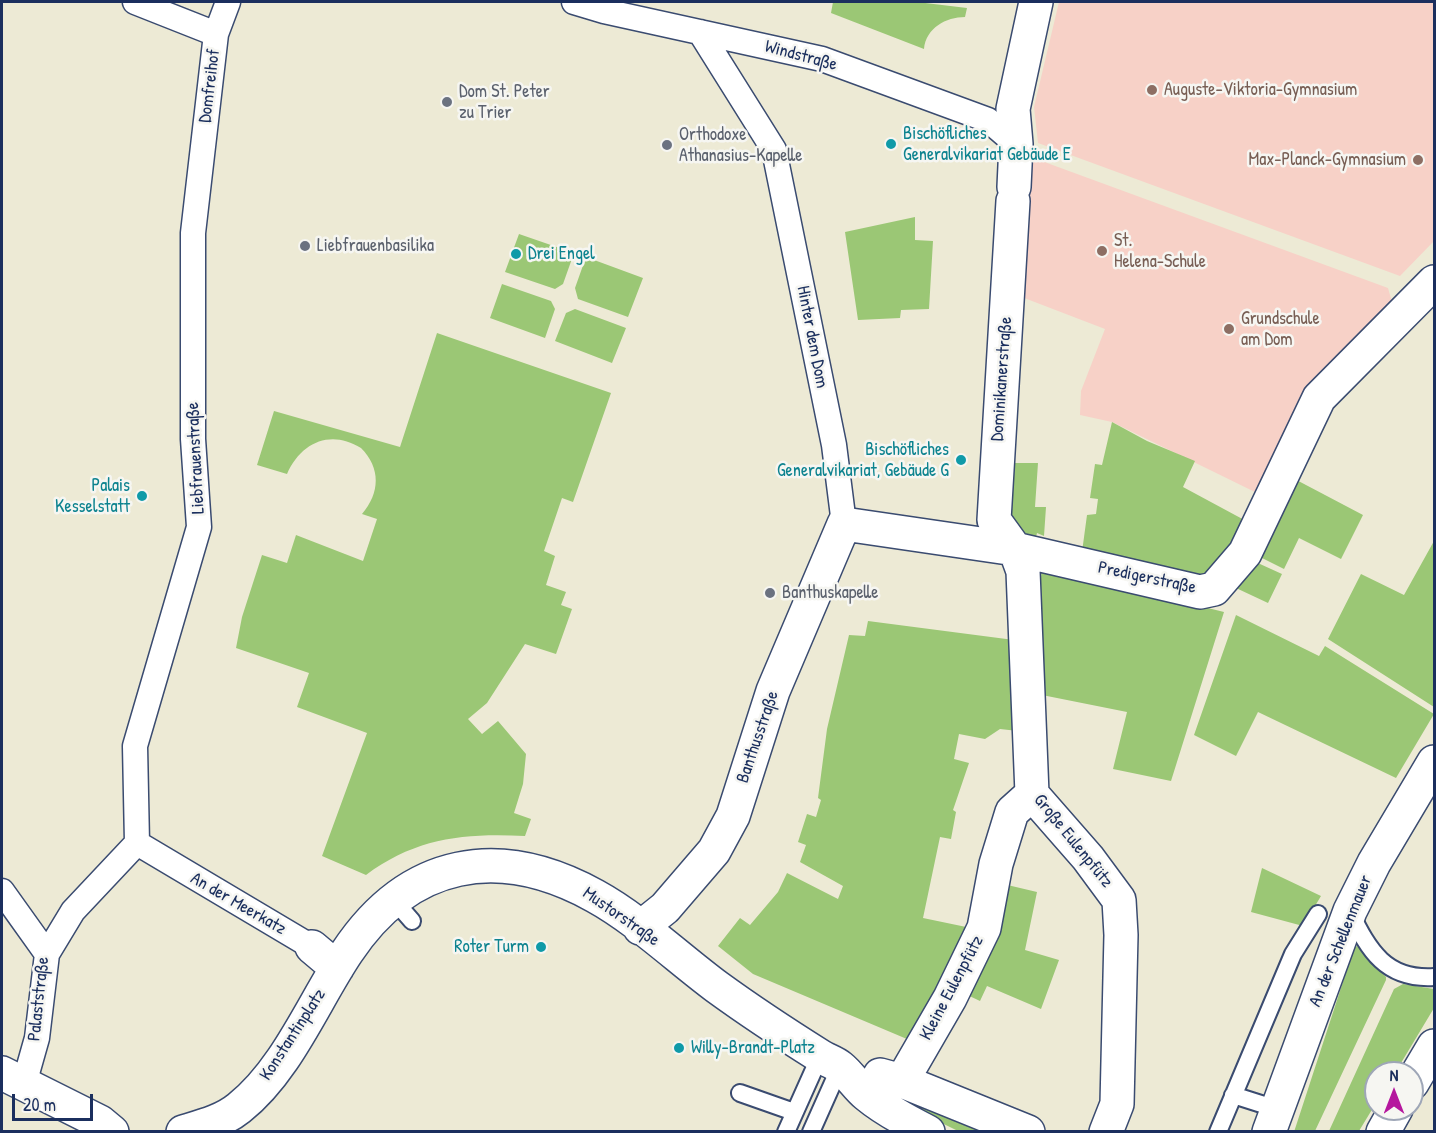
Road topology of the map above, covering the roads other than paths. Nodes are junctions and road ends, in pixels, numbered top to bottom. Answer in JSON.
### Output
{"nodes":[{"id":1,"x":135,"y":2,"type":"edge"},
{"id":2,"x":228,"y":2,"type":"edge"},
{"id":3,"x":574,"y":2,"type":"edge"},
{"id":4,"x":1036,"y":2,"type":"edge"},
{"id":5,"x":700,"y":32,"type":"junction"},
{"id":6,"x":216,"y":34,"type":"junction"},
{"id":7,"x":203,"y":137,"type":"joint"},
{"id":8,"x":1016,"y":144,"type":"junction"},
{"id":9,"x":1433,"y":285,"type":"edge"},
{"id":10,"x":844,"y":524,"type":"junction"},
{"id":11,"x":1015,"y":549,"type":"junction"},
{"id":12,"x":1434,"y":762,"type":"edge"},
{"id":13,"x":1032,"y":794,"type":"junction"},
{"id":14,"x":137,"y":843,"type":"junction"},
{"id":15,"x":2,"y":891,"type":"edge"},
{"id":16,"x":1350,"y":911,"type":"junction"},
{"id":17,"x":1318,"y":914,"type":"dead end"},
{"id":18,"x":640,"y":928,"type":"junction"},
{"id":19,"x":47,"y":954,"type":"junction"},
{"id":20,"x":324,"y":957,"type":"junction"},
{"id":21,"x":1434,"y":977,"type":"edge"},
{"id":22,"x":1434,"y":1046,"type":"edge"},
{"id":23,"x":830,"y":1062,"type":"junction"},
{"id":24,"x":1424,"y":1063,"type":"edge"},
{"id":25,"x":13,"y":1079,"type":"edge"},
{"id":26,"x":902,"y":1081,"type":"junction"},
{"id":27,"x":740,"y":1093,"type":"dead end"},
{"id":28,"x":1233,"y":1095,"type":"junction"},
{"id":29,"x":794,"y":1112,"type":"junction"},
{"id":30,"x":1271,"y":1126,"type":"edge"},
{"id":31,"x":112,"y":1131,"type":"edge"},
{"id":32,"x":183,"y":1131,"type":"edge"},
{"id":33,"x":786,"y":1131,"type":"edge"},
{"id":34,"x":811,"y":1131,"type":"edge"},
{"id":35,"x":927,"y":1131,"type":"edge"},
{"id":36,"x":1028,"y":1131,"type":"edge"},
{"id":37,"x":1106,"y":1131,"type":"edge"},
{"id":38,"x":1218,"y":1131,"type":"edge"}],
"edges":[{"from":1,"to":6,"type":"street","name":"Domfreihof"},
{"from":2,"to":6,"type":"street","name":"Domfreihof"},
{"from":3,"to":5,"type":"street","name":"Windstraße"},
{"from":4,"to":8,"type":"street","name":"Dominikanerstraße"},
{"from":5,"to":8,"type":"street","name":"Windstraße"},
{"from":5,"to":10,"type":"street","name":"Hinter dem Dom"},
{"from":6,"to":7,"type":"street","name":"Domfreihof"},
{"from":7,"to":14,"type":"street","name":"Liebfrauenstraße"},
{"from":8,"to":11,"type":"street","name":"Dominikanerstraße"},
{"from":9,"to":11,"type":"street","name":"Predigerstraße"},
{"from":10,"to":11,"type":"street","name":"Predigerstraße"},
{"from":10,"to":18,"type":"street","name":"Banthusstraße"},
{"from":11,"to":13,"type":"street","name":"Große Eulenpfütz"},
{"from":12,"to":16,"type":"street","name":"An der Schellenmauer"},
{"from":13,"to":26,"type":"street","name":"Kleine Eulenpfütz"},
{"from":13,"to":37,"type":"street","name":"Große Eulenpfütz"},
{"from":14,"to":19,"type":"street"},
{"from":14,"to":20,"type":"street","name":"An der Meerkatz"},
{"from":15,"to":19,"type":"street","name":"Palaststraße"},
{"from":16,"to":21,"type":"lane"},
{"from":16,"to":30,"type":"street","name":"An der Schellenmauer"},
{"from":17,"to":28,"type":"lane"},
{"from":18,"to":20,"type":"street","name":"Mustorstraße"},
{"from":18,"to":23,"type":"street","name":"Mustorstraße"},
{"from":19,"to":25,"type":"street","name":"Palaststraße"},
{"from":20,"to":32,"type":"street","name":"Konstantinplatz"},
{"from":22,"to":24,"type":"street"},
{"from":23,"to":26,"type":"street","name":"Mustorstraße"},
{"from":23,"to":29,"type":"lane"},
{"from":23,"to":34,"type":"lane"},
{"from":23,"to":35,"type":"street","name":"Mustorstraße"},
{"from":25,"to":31,"type":"street"},
{"from":26,"to":36,"type":"street","name":"Mustorstraße"},
{"from":27,"to":29,"type":"lane"},
{"from":28,"to":30,"type":"lane"},
{"from":28,"to":38,"type":"lane"},
{"from":29,"to":33,"type":"lane"}]}
